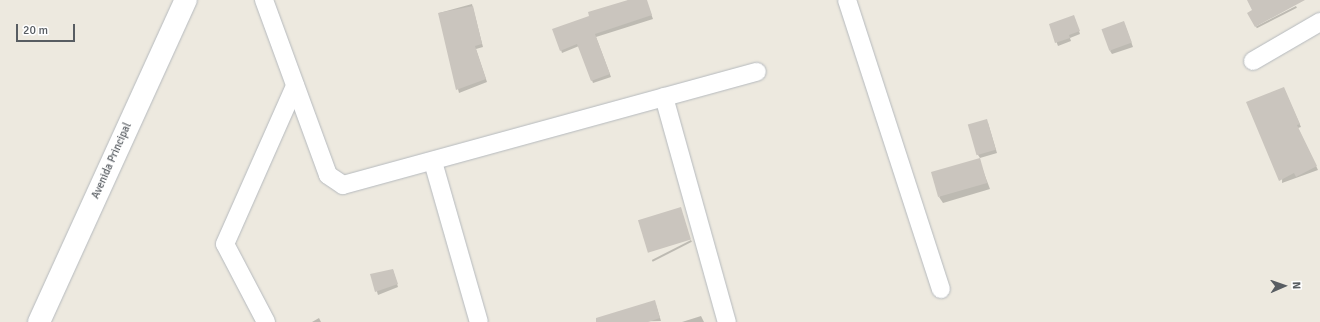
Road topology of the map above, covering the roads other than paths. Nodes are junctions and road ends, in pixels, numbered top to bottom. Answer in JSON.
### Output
{"nodes":[{"id":1,"x":186,"y":0,"type":"edge"},
{"id":2,"x":264,"y":0,"type":"edge"},
{"id":3,"x":848,"y":0,"type":"edge"},
{"id":4,"x":1320,"y":22,"type":"edge"},
{"id":5,"x":1253,"y":61,"type":"dead end"},
{"id":6,"x":757,"y":72,"type":"dead end"},
{"id":7,"x":295,"y":86,"type":"junction"},
{"id":8,"x":664,"y":97,"type":"junction"},
{"id":9,"x":433,"y":162,"type":"junction"},
{"id":10,"x":942,"y":290,"type":"dead end"},
{"id":11,"x":39,"y":322,"type":"edge"},
{"id":12,"x":266,"y":322,"type":"edge"},
{"id":13,"x":479,"y":322,"type":"edge"},
{"id":14,"x":727,"y":322,"type":"edge"}],
"edges":[{"from":1,"to":11,"type":"street","name":"Avenida Principal"},
{"from":2,"to":7,"type":"street"},
{"from":3,"to":10,"type":"street"},
{"from":4,"to":5,"type":"street"},
{"from":6,"to":8,"type":"street"},
{"from":7,"to":9,"type":"street"},
{"from":7,"to":12,"type":"street"},
{"from":8,"to":9,"type":"street"},
{"from":8,"to":14,"type":"street"},
{"from":9,"to":13,"type":"street"}]}
